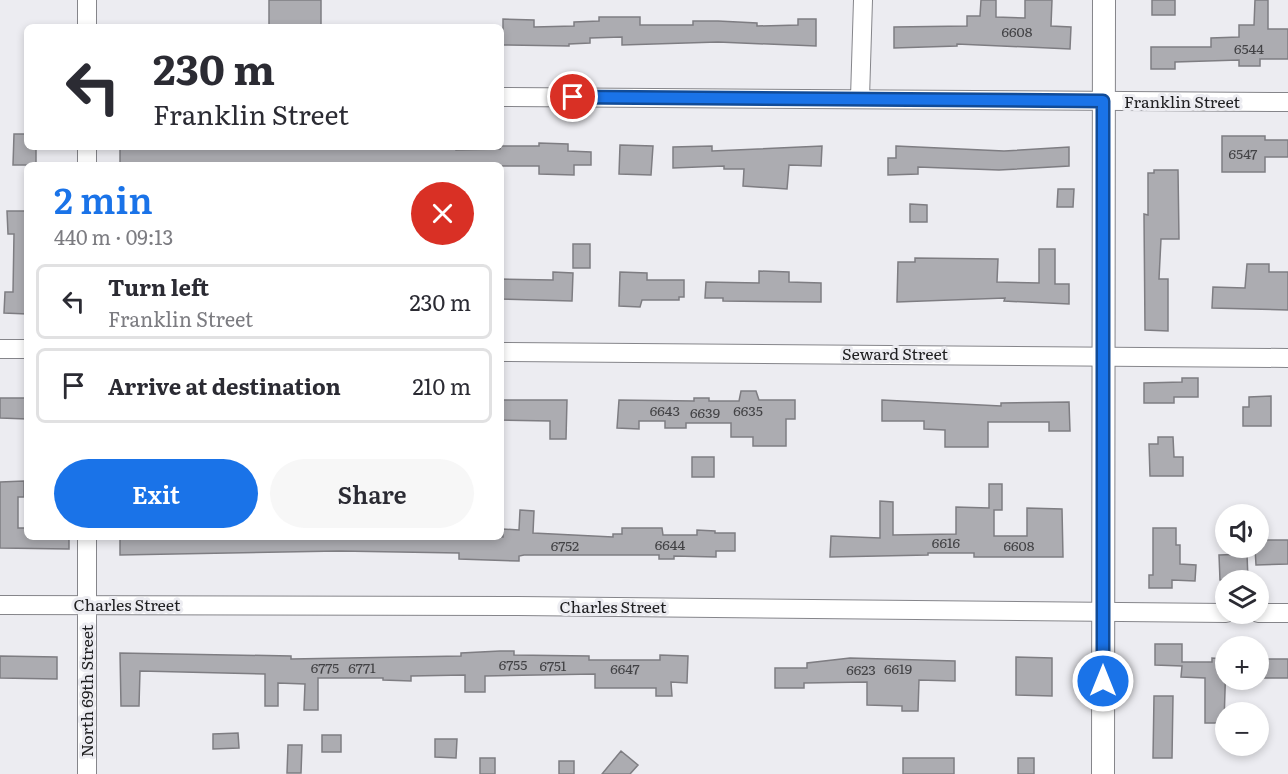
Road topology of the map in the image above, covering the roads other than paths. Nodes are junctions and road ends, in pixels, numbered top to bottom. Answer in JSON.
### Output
{"nodes":[{"id":1,"x":87,"y":0,"type":"edge"},
{"id":2,"x":863,"y":0,"type":"edge"},
{"id":3,"x":1104,"y":0,"type":"edge"},
{"id":4,"x":87,"y":24,"type":"edge"},
{"id":5,"x":504,"y":97,"type":"edge"},
{"id":6,"x":861,"y":98,"type":"junction"},
{"id":7,"x":1103,"y":101,"type":"junction"},
{"id":8,"x":1288,"y":102,"type":"edge"},
{"id":9,"x":0,"y":349,"type":"edge"},
{"id":10,"x":24,"y":349,"type":"edge"},
{"id":11,"x":504,"y":352,"type":"edge"},
{"id":12,"x":1103,"y":355,"type":"junction"},
{"id":13,"x":1288,"y":357,"type":"edge"},
{"id":14,"x":87,"y":540,"type":"edge"},
{"id":15,"x":0,"y":605,"type":"edge"},
{"id":16,"x":87,"y":605,"type":"junction"},
{"id":17,"x":1103,"y":612,"type":"junction"},
{"id":18,"x":1215,"y":613,"type":"edge"},
{"id":19,"x":1269,"y":613,"type":"edge"},
{"id":20,"x":1288,"y":613,"type":"edge"},
{"id":21,"x":87,"y":774,"type":"edge"},
{"id":22,"x":1103,"y":774,"type":"edge"}],
"edges":[{"from":1,"to":4,"type":"street"},
{"from":2,"to":6,"type":"street"},
{"from":3,"to":7,"type":"street"},
{"from":5,"to":6,"type":"street","name":"Franklin Street"},
{"from":6,"to":7,"type":"street","name":"Franklin Street"},
{"from":7,"to":8,"type":"street","name":"Franklin Street"},
{"from":7,"to":12,"type":"street"},
{"from":9,"to":10,"type":"street"},
{"from":11,"to":12,"type":"street","name":"Seward Street"},
{"from":12,"to":13,"type":"street","name":"Seward Street"},
{"from":12,"to":17,"type":"street"},
{"from":14,"to":16,"type":"street","name":"North 69th Street"},
{"from":15,"to":16,"type":"street","name":"Charles Street"},
{"from":16,"to":17,"type":"street","name":"Charles Street"},
{"from":16,"to":21,"type":"street","name":"North 69th Street"},
{"from":17,"to":18,"type":"street","name":"Charles Street"},
{"from":17,"to":22,"type":"street"},
{"from":19,"to":20,"type":"street"}]}
